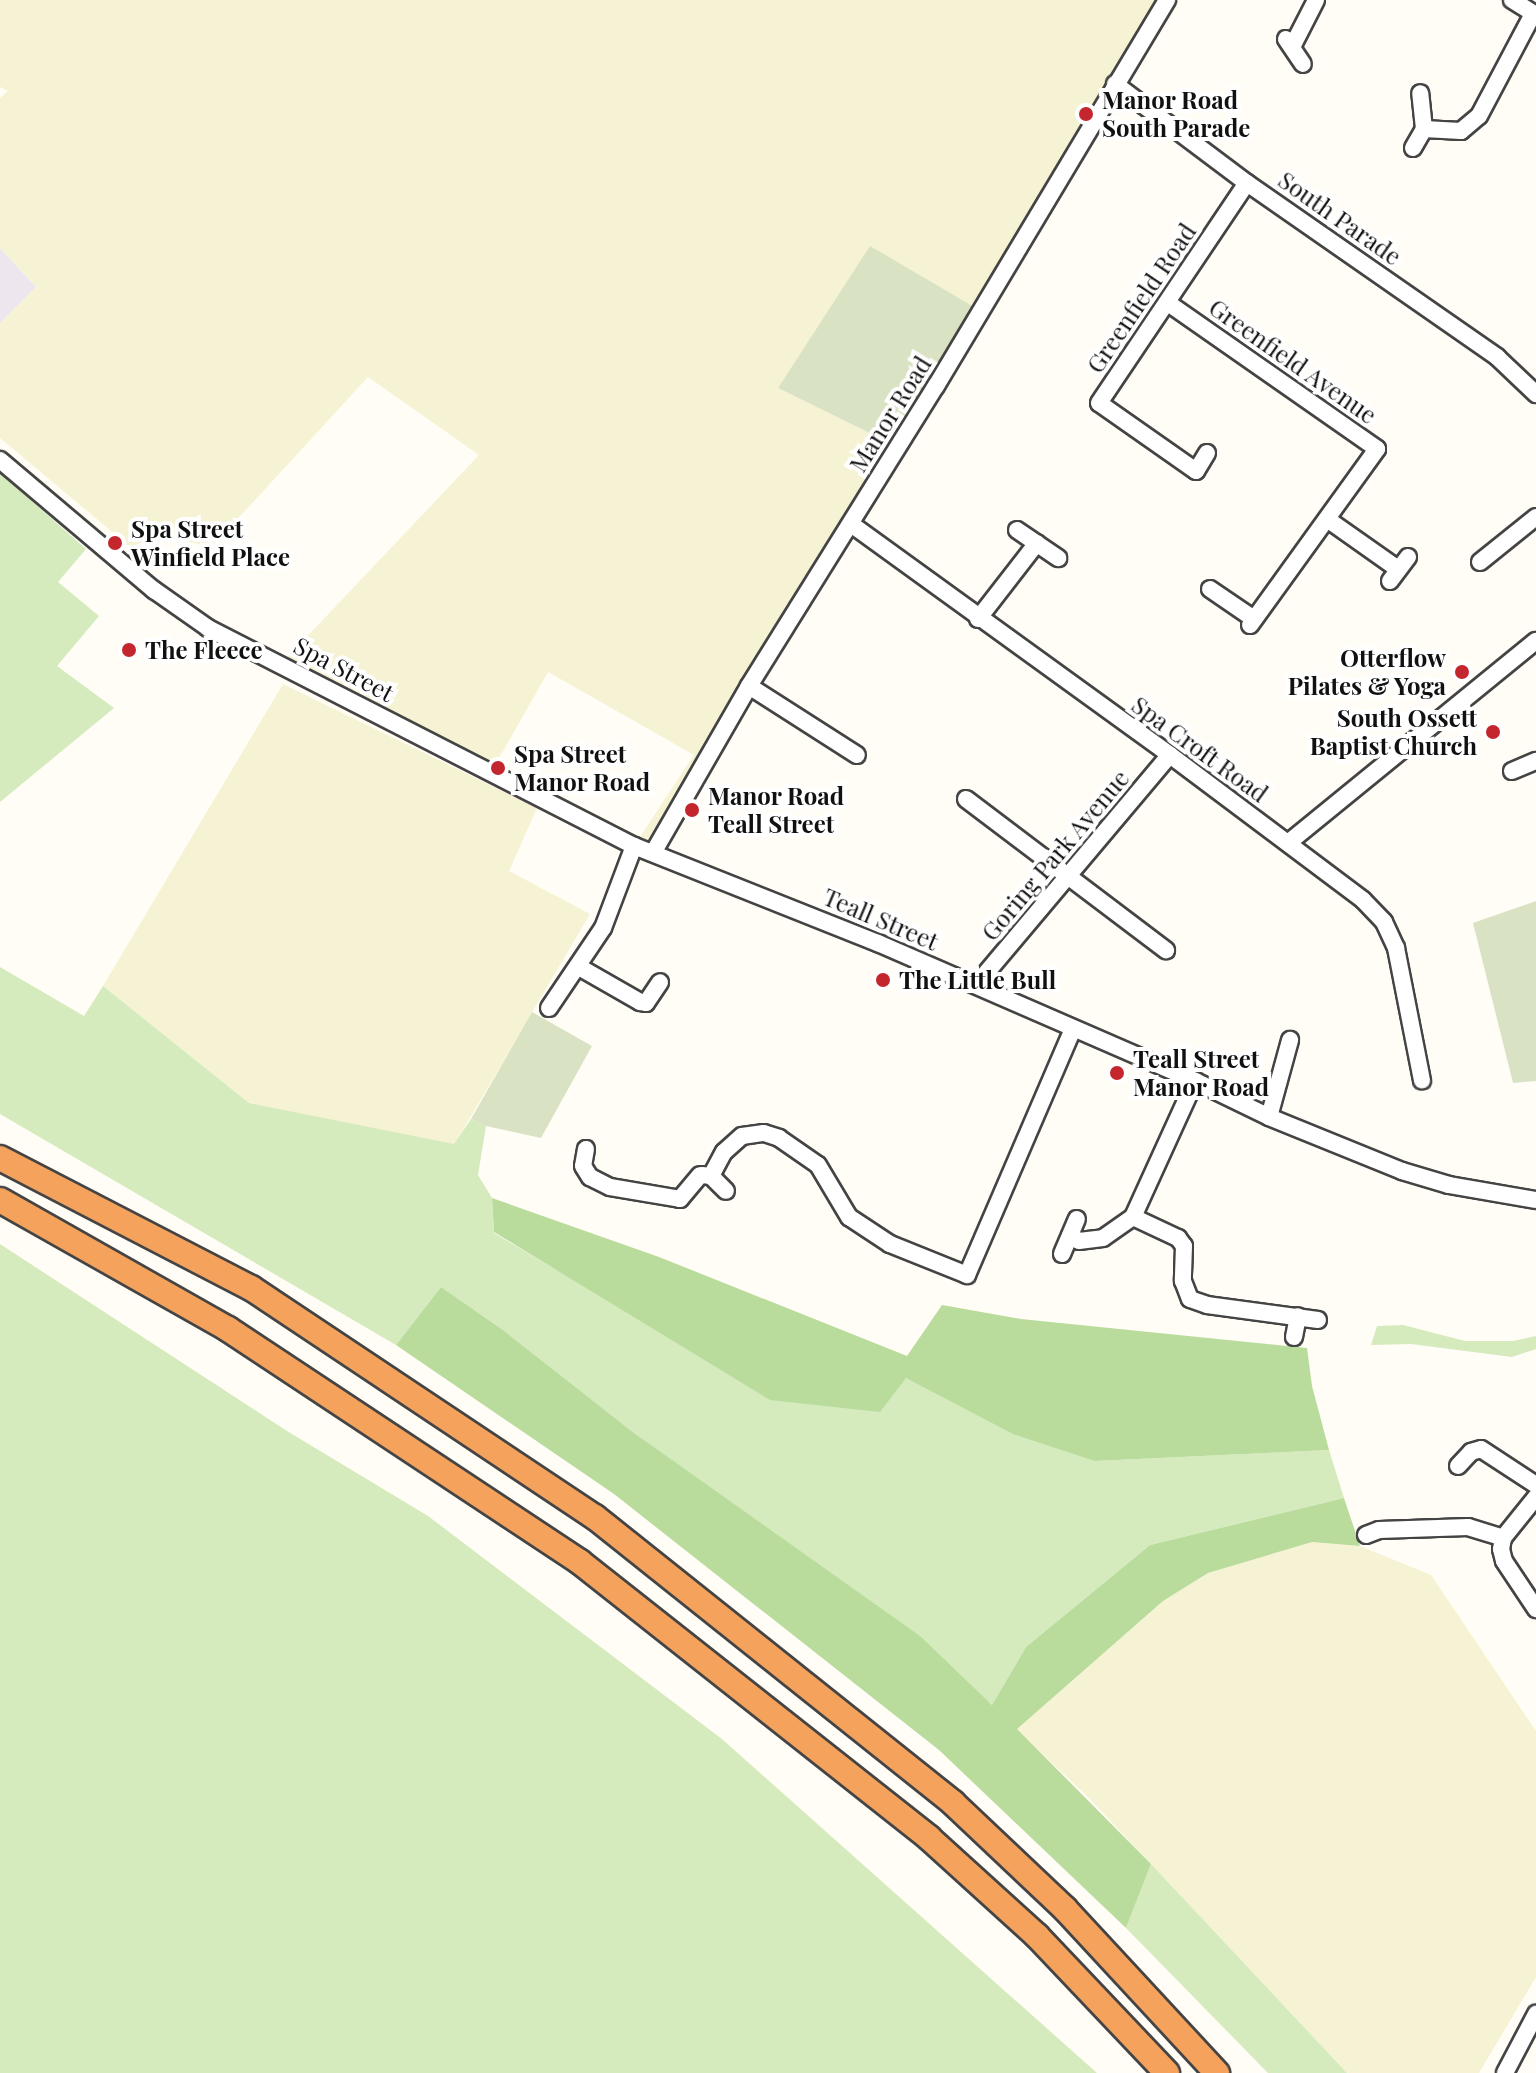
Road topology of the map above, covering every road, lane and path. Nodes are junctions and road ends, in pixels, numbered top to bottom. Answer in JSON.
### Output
{"nodes":[{"id":1,"x":1167,"y":0,"type":"edge"},
{"id":2,"x":1316,"y":0,"type":"edge"},
{"id":3,"x":1512,"y":0,"type":"edge"},
{"id":4,"x":1534,"y":14,"type":"edge"},
{"id":5,"x":1303,"y":64,"type":"dead end"},
{"id":6,"x":1115,"y":84,"type":"junction"},
{"id":7,"x":1420,"y":93,"type":"dead end"},
{"id":8,"x":1424,"y":129,"type":"junction"},
{"id":9,"x":1413,"y":148,"type":"dead end"},
{"id":10,"x":1247,"y":183,"type":"junction"},
{"id":11,"x":1168,"y":303,"type":"junction"},
{"id":12,"x":1536,"y":394,"type":"edge"},
{"id":13,"x":1207,"y":453,"type":"dead end"},
{"id":14,"x":0,"y":460,"type":"edge"},
{"id":15,"x":1536,"y":517,"type":"edge"},
{"id":16,"x":1327,"y":519,"type":"junction"},
{"id":17,"x":851,"y":524,"type":"junction"},
{"id":18,"x":1017,"y":530,"type":"dead end"},
{"id":19,"x":1037,"y":543,"type":"junction"},
{"id":20,"x":1058,"y":558,"type":"dead end"},
{"id":21,"x":1480,"y":562,"type":"dead end"},
{"id":22,"x":1399,"y":569,"type":"dead end"},
{"id":23,"x":1210,"y":589,"type":"dead end"},
{"id":24,"x":978,"y":619,"type":"junction"},
{"id":25,"x":1534,"y":647,"type":"edge"},
{"id":26,"x":749,"y":686,"type":"junction"},
{"id":27,"x":857,"y":755,"type":"dead end"},
{"id":28,"x":1170,"y":755,"type":"junction"},
{"id":29,"x":1536,"y":761,"type":"edge"},
{"id":30,"x":1512,"y":771,"type":"dead end"},
{"id":31,"x":966,"y":799,"type":"dead end"},
{"id":32,"x":1288,"y":843,"type":"junction"},
{"id":33,"x":634,"y":846,"type":"junction"},
{"id":34,"x":653,"y":853,"type":"junction"},
{"id":35,"x":1068,"y":877,"type":"junction"},
{"id":36,"x":1166,"y":950,"type":"dead end"},
{"id":37,"x":579,"y":967,"type":"junction"},
{"id":38,"x":660,"y":982,"type":"dead end"},
{"id":39,"x":976,"y":985,"type":"junction"},
{"id":40,"x":549,"y":1008,"type":"dead end"},
{"id":41,"x":1073,"y":1029,"type":"junction"},
{"id":42,"x":1303,"y":1060,"type":"dead end"},
{"id":43,"x":1422,"y":1080,"type":"dead end"},
{"id":44,"x":1195,"y":1081,"type":"junction"},
{"id":45,"x":1269,"y":1117,"type":"junction"},
{"id":46,"x":586,"y":1149,"type":"dead end"},
{"id":47,"x":0,"y":1158,"type":"edge"},
{"id":48,"x":701,"y":1174,"type":"junction"},
{"id":49,"x":726,"y":1191,"type":"dead end"},
{"id":50,"x":0,"y":1200,"type":"edge"},
{"id":51,"x":1536,"y":1200,"type":"edge"},
{"id":52,"x":1133,"y":1217,"type":"junction"},
{"id":53,"x":1077,"y":1219,"type":"dead end"},
{"id":54,"x":1070,"y":1236,"type":"junction"},
{"id":55,"x":1062,"y":1254,"type":"dead end"},
{"id":56,"x":1298,"y":1316,"type":"junction"},
{"id":57,"x":1318,"y":1320,"type":"dead end"},
{"id":58,"x":1294,"y":1337,"type":"dead end"},
{"id":59,"x":1458,"y":1466,"type":"dead end"},
{"id":60,"x":1536,"y":1485,"type":"edge"},
{"id":61,"x":1536,"y":1497,"type":"edge"},
{"id":62,"x":1366,"y":1535,"type":"dead end"},
{"id":63,"x":1503,"y":1538,"type":"junction"},
{"id":64,"x":1536,"y":1609,"type":"edge"},
{"id":65,"x":1065,"y":1909,"type":"junction"},
{"id":66,"x":1037,"y":1936,"type":"junction"},
{"id":67,"x":1536,"y":2014,"type":"edge"},
{"id":68,"x":1147,"y":2073,"type":"edge"},
{"id":69,"x":1167,"y":2073,"type":"edge"},
{"id":70,"x":1217,"y":2073,"type":"edge"},
{"id":71,"x":1234,"y":2073,"type":"edge"},
{"id":72,"x":1505,"y":2073,"type":"edge"}],
"edges":[{"from":1,"to":6,"type":"street","name":"Manor Road"},
{"from":2,"to":5,"type":"street"},
{"from":3,"to":4,"type":"street"},
{"from":4,"to":8,"type":"street"},
{"from":6,"to":10,"type":"street","name":"South Parade"},
{"from":6,"to":17,"type":"street","name":"Manor Road"},
{"from":7,"to":8,"type":"street"},
{"from":8,"to":9,"type":"street"},
{"from":10,"to":11,"type":"street","name":"Greenfield Road"},
{"from":10,"to":12,"type":"street","name":"South Parade"},
{"from":11,"to":13,"type":"street","name":"Greenfield Road"},
{"from":11,"to":16,"type":"street","name":"Greenfield Avenue"},
{"from":14,"to":33,"type":"street","name":"Spa Street"},
{"from":15,"to":21,"type":"street"},
{"from":16,"to":22,"type":"street"},
{"from":16,"to":23,"type":"street","name":"Greenfield Avenue"},
{"from":17,"to":24,"type":"street","name":"Spa Croft Road"},
{"from":17,"to":26,"type":"street","name":"Manor Road"},
{"from":18,"to":19,"type":"street"},
{"from":19,"to":20,"type":"street"},
{"from":19,"to":24,"type":"street"},
{"from":24,"to":28,"type":"street","name":"Spa Croft Road"},
{"from":25,"to":32,"type":"street"},
{"from":26,"to":27,"type":"street"},
{"from":26,"to":34,"type":"street","name":"Manor Road"},
{"from":28,"to":32,"type":"street","name":"Spa Croft Road"},
{"from":28,"to":35,"type":"street","name":"Goring Park Avenue"},
{"from":29,"to":30,"type":"street"},
{"from":31,"to":35,"type":"street"},
{"from":32,"to":43,"type":"street","name":"Spa Croft Road"},
{"from":33,"to":34,"type":"street","name":"Spa Street"},
{"from":33,"to":37,"type":"street"},
{"from":34,"to":39,"type":"street","name":"Teall Street"},
{"from":35,"to":36,"type":"street"},
{"from":35,"to":39,"type":"street","name":"Goring Park Avenue"},
{"from":37,"to":38,"type":"street"},
{"from":37,"to":40,"type":"street"},
{"from":39,"to":41,"type":"street","name":"Teall Street"},
{"from":41,"to":44,"type":"street","name":"Teall Street"},
{"from":41,"to":48,"type":"street"},
{"from":42,"to":45,"type":"street"},
{"from":44,"to":45,"type":"street","name":"Teall Street"},
{"from":44,"to":52,"type":"street"},
{"from":45,"to":51,"type":"street","name":"Teall Street"},
{"from":46,"to":48,"type":"street"},
{"from":47,"to":65,"type":"highway"},
{"from":48,"to":49,"type":"street"},
{"from":50,"to":66,"type":"highway"},
{"from":52,"to":54,"type":"street"},
{"from":52,"to":56,"type":"street"},
{"from":53,"to":54,"type":"street"},
{"from":54,"to":55,"type":"street"},
{"from":56,"to":57,"type":"street"},
{"from":56,"to":58,"type":"street"},
{"from":59,"to":60,"type":"street"},
{"from":61,"to":63,"type":"street"},
{"from":62,"to":63,"type":"street"},
{"from":63,"to":64,"type":"street"},
{"from":65,"to":70,"type":"highway"},
{"from":65,"to":71,"type":"highway"},
{"from":66,"to":68,"type":"highway"},
{"from":66,"to":69,"type":"highway"},
{"from":67,"to":72,"type":"street"}]}
